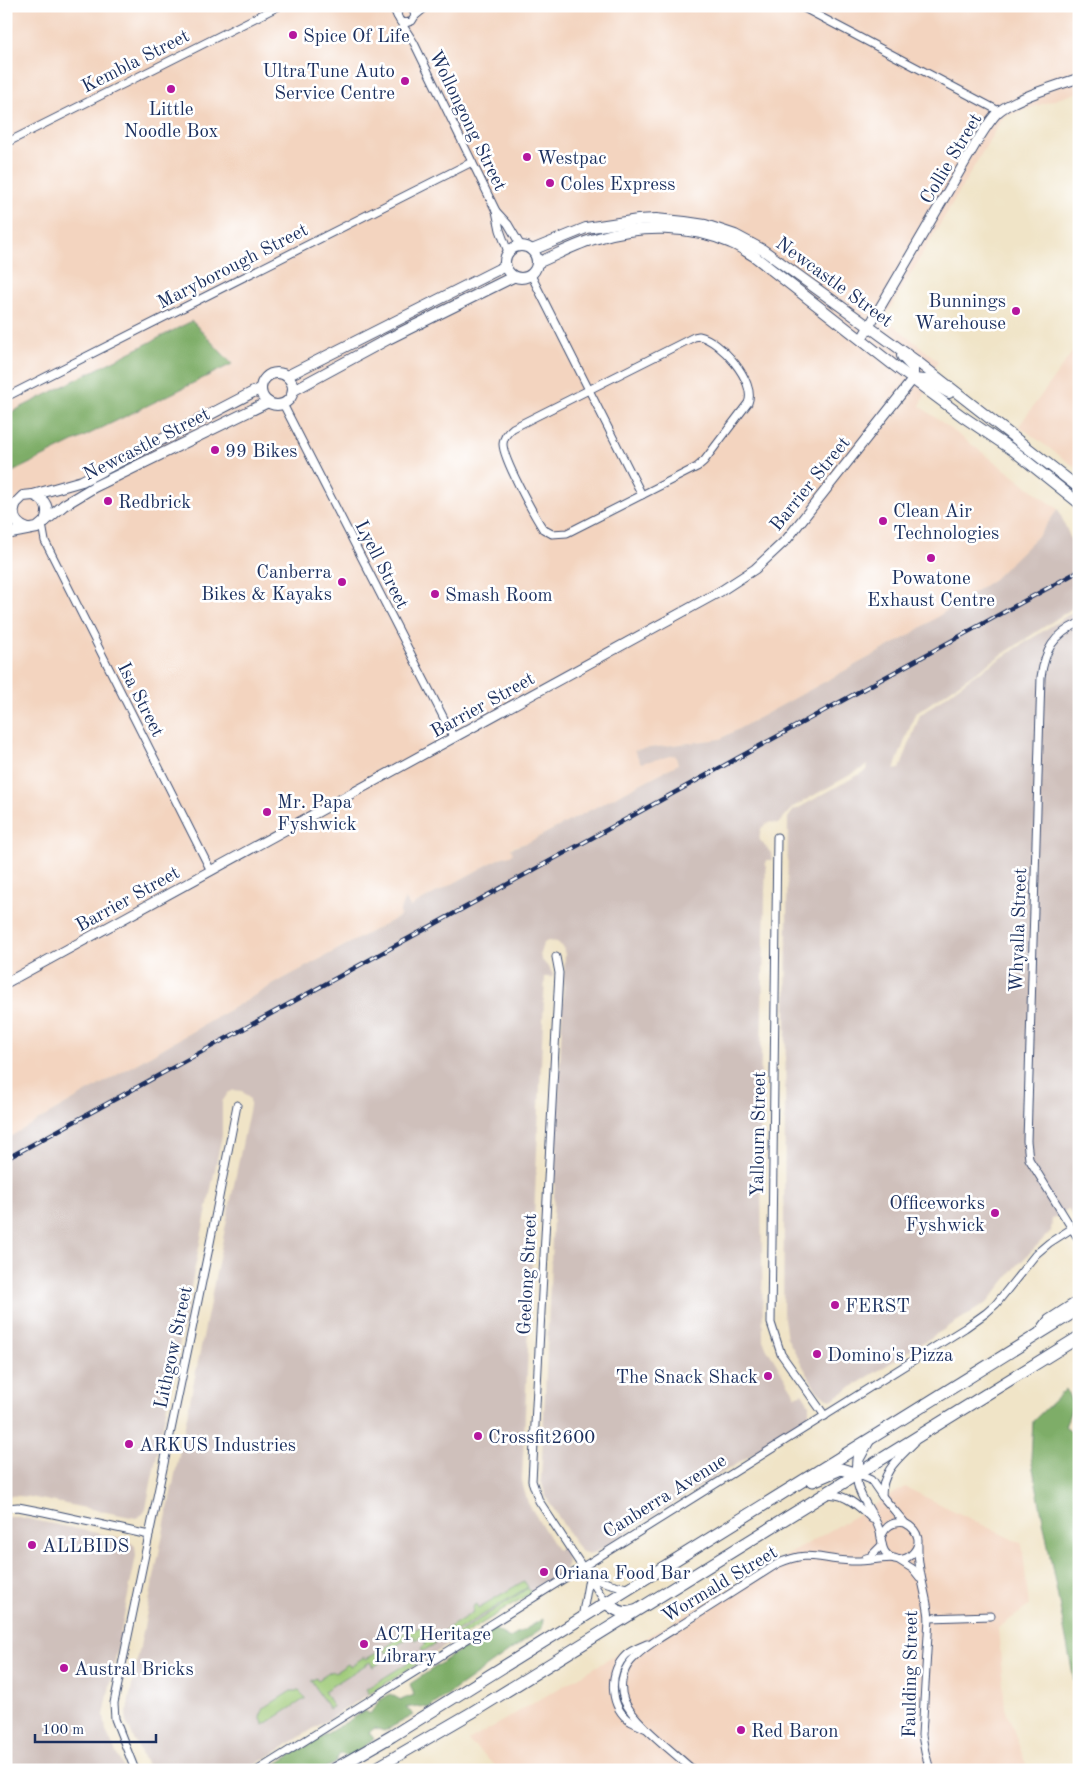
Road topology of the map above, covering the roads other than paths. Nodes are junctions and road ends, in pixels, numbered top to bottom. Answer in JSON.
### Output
{"nodes":[{"id":1,"x":278,"y":6,"type":"edge"},
{"id":2,"x":392,"y":6,"type":"edge"},
{"id":3,"x":403,"y":6,"type":"edge"},
{"id":4,"x":422,"y":6,"type":"edge"},
{"id":5,"x":427,"y":6,"type":"edge"},
{"id":6,"x":800,"y":6,"type":"edge"},
{"id":7,"x":412,"y":13,"type":"edge"},
{"id":8,"x":399,"y":19,"type":"junction"},
{"id":9,"x":414,"y":43,"type":"junction"},
{"id":10,"x":1079,"y":78,"type":"edge"},
{"id":11,"x":999,"y":111,"type":"junction"},
{"id":12,"x":6,"y":143,"type":"edge"},
{"id":13,"x":472,"y":162,"type":"junction"},
{"id":14,"x":496,"y":211,"type":"junction"},
{"id":15,"x":521,"y":246,"type":"junction"},
{"id":16,"x":532,"y":250,"type":"junction"},
{"id":17,"x":508,"y":252,"type":"junction"},
{"id":18,"x":537,"y":263,"type":"junction"},
{"id":19,"x":505,"y":266,"type":"junction"},
{"id":20,"x":531,"y":275,"type":"junction"},
{"id":21,"x":513,"y":277,"type":"junction"},
{"id":22,"x":869,"y":326,"type":"junction"},
{"id":23,"x":861,"y":340,"type":"junction"},
{"id":24,"x":888,"y":341,"type":"junction"},
{"id":25,"x":287,"y":376,"type":"junction"},
{"id":26,"x":913,"y":379,"type":"junction"},
{"id":27,"x":261,"y":388,"type":"junction"},
{"id":28,"x":294,"y":390,"type":"junction"},
{"id":29,"x":590,"y":391,"type":"junction"},
{"id":30,"x":6,"y":397,"type":"edge"},
{"id":31,"x":268,"y":402,"type":"junction"},
{"id":32,"x":284,"y":404,"type":"junction"},
{"id":33,"x":982,"y":411,"type":"junction"},
{"id":34,"x":1079,"y":488,"type":"edge"},
{"id":35,"x":33,"y":495,"type":"junction"},
{"id":36,"x":642,"y":495,"type":"junction"},
{"id":37,"x":1079,"y":503,"type":"edge"},
{"id":38,"x":15,"y":505,"type":"junction"},
{"id":39,"x":6,"y":513,"type":"edge"},
{"id":40,"x":43,"y":523,"type":"junction"},
{"id":41,"x":29,"y":529,"type":"junction"},
{"id":42,"x":6,"y":534,"type":"edge"},
{"id":43,"x":44,"y":541,"type":"junction"},
{"id":44,"x":1079,"y":623,"type":"edge"},
{"id":45,"x":454,"y":738,"type":"junction"},
{"id":46,"x":777,"y":837,"type":"dead end"},
{"id":47,"x":211,"y":871,"type":"junction"},
{"id":48,"x":556,"y":957,"type":"dead end"},
{"id":49,"x":6,"y":983,"type":"edge"},
{"id":50,"x":237,"y":1105,"type":"dead end"},
{"id":51,"x":1071,"y":1229,"type":"junction"},
{"id":52,"x":1079,"y":1240,"type":"edge"},
{"id":53,"x":1079,"y":1299,"type":"edge"},
{"id":54,"x":1079,"y":1309,"type":"edge"},
{"id":55,"x":1037,"y":1333,"type":"junction"},
{"id":56,"x":1079,"y":1337,"type":"edge"},
{"id":57,"x":825,"y":1416,"type":"junction"},
{"id":58,"x":929,"y":1429,"type":"junction"},
{"id":59,"x":871,"y":1437,"type":"junction"},
{"id":60,"x":857,"y":1474,"type":"junction"},
{"id":61,"x":882,"y":1496,"type":"junction"},
{"id":62,"x":775,"y":1498,"type":"junction"},
{"id":63,"x":811,"y":1502,"type":"junction"},
{"id":64,"x":6,"y":1508,"type":"edge"},
{"id":65,"x":905,"y":1523,"type":"junction"},
{"id":66,"x":878,"y":1525,"type":"junction"},
{"id":67,"x":149,"y":1535,"type":"junction"},
{"id":68,"x":882,"y":1541,"type":"junction"},
{"id":69,"x":918,"y":1544,"type":"junction"},
{"id":70,"x":896,"y":1559,"type":"junction"},
{"id":71,"x":854,"y":1561,"type":"junction"},
{"id":72,"x":582,"y":1567,"type":"junction"},
{"id":73,"x":589,"y":1578,"type":"junction"},
{"id":74,"x":921,"y":1579,"type":"junction"},
{"id":75,"x":630,"y":1589,"type":"junction"},
{"id":76,"x":606,"y":1603,"type":"junction"},
{"id":77,"x":643,"y":1607,"type":"junction"},
{"id":78,"x":991,"y":1616,"type":"dead end"},
{"id":79,"x":582,"y":1618,"type":"junction"},
{"id":80,"x":929,"y":1618,"type":"junction"},
{"id":81,"x":599,"y":1634,"type":"junction"},
{"id":82,"x":392,"y":1736,"type":"junction"},
{"id":83,"x":351,"y":1760,"type":"junction"},
{"id":84,"x":378,"y":1767,"type":"edge"},
{"id":85,"x":135,"y":1770,"type":"edge"},
{"id":86,"x":258,"y":1770,"type":"edge"},
{"id":87,"x":333,"y":1770,"type":"edge"},
{"id":88,"x":693,"y":1770,"type":"edge"},
{"id":89,"x":930,"y":1770,"type":"edge"}],
"edges":[{"from":1,"to":12,"type":"street","name":"Kembla Street"},
{"from":2,"to":8,"type":"street","name":"Wollongong Street"},
{"from":3,"to":8,"type":"street"},
{"from":4,"to":7,"type":"street"},
{"from":5,"to":7,"type":"street"},
{"from":6,"to":11,"type":"street","name":"Collie Street"},
{"from":7,"to":8,"type":"street"},
{"from":7,"to":9,"type":"street","name":"Wollongong Street"},
{"from":8,"to":9,"type":"street","name":"Wollongong Street"},
{"from":9,"to":13,"type":"street","name":"Wollongong Street"},
{"from":10,"to":11,"type":"street"},
{"from":11,"to":22,"type":"street","name":"Collie Street"},
{"from":13,"to":14,"type":"street","name":"Wollongong Street"},
{"from":13,"to":30,"type":"street","name":"Maryborough Street"},
{"from":14,"to":15,"type":"street","name":"Wollongong Street"},
{"from":14,"to":17,"type":"street","name":"Wollongong Street"},
{"from":15,"to":16,"type":"main road"},
{"from":15,"to":17,"type":"main road"},
{"from":16,"to":18,"type":"main road"},
{"from":16,"to":22,"type":"main road","name":"Newcastle Street"},
{"from":17,"to":19,"type":"main road"},
{"from":18,"to":20,"type":"main road"},
{"from":18,"to":23,"type":"main road","name":"Newcastle Street"},
{"from":19,"to":21,"type":"main road"},
{"from":19,"to":25,"type":"main road"},
{"from":20,"to":21,"type":"main road"},
{"from":20,"to":29,"type":"street"},
{"from":21,"to":28,"type":"main road"},
{"from":22,"to":23,"type":"street","name":"Collie Street"},
{"from":22,"to":24,"type":"main road","name":"Newcastle Street"},
{"from":23,"to":26,"type":"main road","name":"Newcastle Street"},
{"from":24,"to":26,"type":"main road"},
{"from":24,"to":33,"type":"main road","name":"Newcastle Street"},
{"from":25,"to":27,"type":"main road"},
{"from":25,"to":28,"type":"main road"},
{"from":26,"to":33,"type":"main road"},
{"from":26,"to":37,"type":"main road","name":"Newcastle Street"},
{"from":26,"to":45,"type":"street","name":"Barrier Street"},
{"from":27,"to":31,"type":"main road"},
{"from":27,"to":35,"type":"main road","name":"Newcastle Street"},
{"from":28,"to":32,"type":"main road"},
{"from":29,"to":36,"type":"street"},
{"from":29,"to":36,"type":"street"},
{"from":29,"to":36,"type":"street"},
{"from":31,"to":32,"type":"main road"},
{"from":31,"to":40,"type":"main road","name":"Newcastle Street"},
{"from":32,"to":45,"type":"street","name":"Lyell Street"},
{"from":33,"to":34,"type":"main road","name":"Newcastle Street"},
{"from":35,"to":38,"type":"main road","name":"Newcastle Street"},
{"from":35,"to":40,"type":"main road"},
{"from":38,"to":39,"type":"main road","name":"Newcastle Street"},
{"from":38,"to":41,"type":"main road"},
{"from":40,"to":41,"type":"main road","name":"Newcastle Street"},
{"from":40,"to":43,"type":"street","name":"Isa Street"},
{"from":41,"to":42,"type":"main road","name":"Newcastle Street"},
{"from":41,"to":43,"type":"street","name":"Isa Street"},
{"from":43,"to":47,"type":"street","name":"Isa Street"},
{"from":44,"to":51,"type":"street","name":"Whyalla Street"},
{"from":45,"to":47,"type":"street","name":"Barrier Street"},
{"from":46,"to":57,"type":"street","name":"Yallourn Street"},
{"from":47,"to":49,"type":"street","name":"Barrier Street"},
{"from":48,"to":72,"type":"street","name":"Geelong Street"},
{"from":50,"to":67,"type":"street","name":"Lithgow Street"},
{"from":51,"to":52,"type":"street","name":"Whyalla Street"},
{"from":51,"to":57,"type":"street","name":"Canberra Avenue"},
{"from":53,"to":55,"type":"street"},
{"from":54,"to":55,"type":"highway"},
{"from":55,"to":59,"type":"highway"},
{"from":56,"to":58,"type":"highway"},
{"from":57,"to":72,"type":"street","name":"Canberra Avenue"},
{"from":58,"to":60,"type":"highway"},
{"from":58,"to":61,"type":"street"},
{"from":59,"to":60,"type":"highway"},
{"from":59,"to":62,"type":"highway"},
{"from":60,"to":61,"type":"street"},
{"from":60,"to":62,"type":"highway"},
{"from":60,"to":63,"type":"highway"},
{"from":60,"to":66,"type":"street"},
{"from":61,"to":65,"type":"street"},
{"from":62,"to":75,"type":"highway"},
{"from":63,"to":66,"type":"street"},
{"from":63,"to":77,"type":"highway"},
{"from":64,"to":67,"type":"street"},
{"from":65,"to":68,"type":"street"},
{"from":65,"to":69,"type":"street"},
{"from":66,"to":68,"type":"street"},
{"from":67,"to":85,"type":"street","name":"Lithgow Street"},
{"from":68,"to":70,"type":"street"},
{"from":68,"to":71,"type":"street","name":"Wormald Street"},
{"from":69,"to":70,"type":"street"},
{"from":69,"to":74,"type":"street","name":"Faulding Street"},
{"from":70,"to":71,"type":"street","name":"Wormald Street"},
{"from":70,"to":74,"type":"street"},
{"from":71,"to":88,"type":"street","name":"Wormald Street"},
{"from":72,"to":73,"type":"street","name":"Geelong Street"},
{"from":72,"to":86,"type":"street","name":"Canberra Avenue"},
{"from":73,"to":75,"type":"street"},
{"from":73,"to":76,"type":"street","name":"Geelong Street"},
{"from":73,"to":79,"type":"street"},
{"from":74,"to":80,"type":"street","name":"Faulding Street"},
{"from":75,"to":76,"type":"highway"},
{"from":76,"to":77,"type":"highway"},
{"from":76,"to":79,"type":"highway"},
{"from":76,"to":81,"type":"highway"},
{"from":77,"to":81,"type":"highway"},
{"from":78,"to":80,"type":"street"},
{"from":79,"to":82,"type":"highway"},
{"from":80,"to":89,"type":"street","name":"Faulding Street"},
{"from":81,"to":84,"type":"highway"},
{"from":82,"to":83,"type":"highway"},
{"from":82,"to":84,"type":"highway"},
{"from":83,"to":84,"type":"highway"},
{"from":83,"to":87,"type":"highway"}]}
